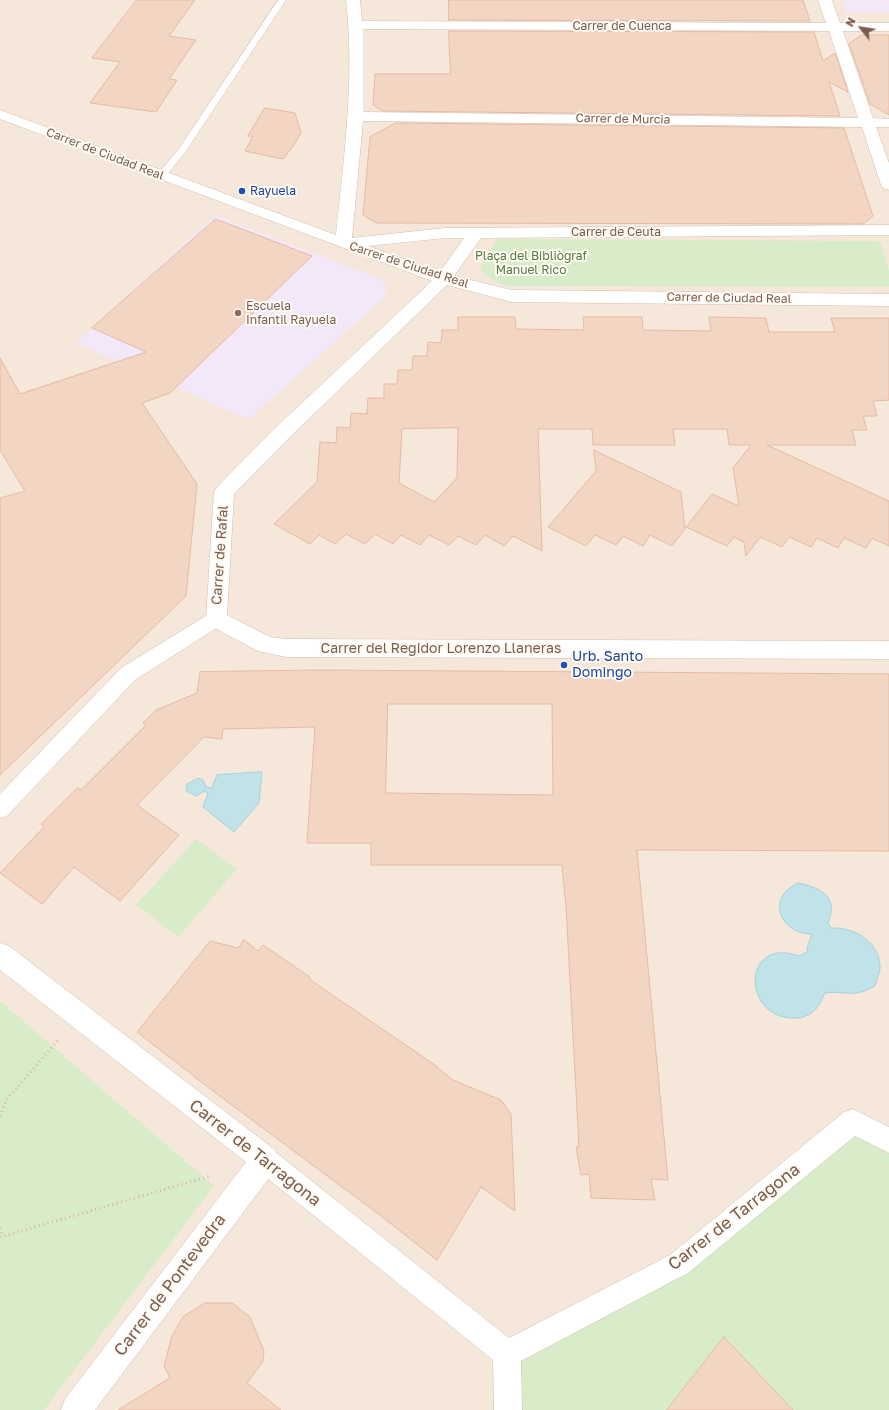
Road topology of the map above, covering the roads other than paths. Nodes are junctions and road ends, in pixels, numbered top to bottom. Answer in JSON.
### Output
{"nodes":[{"id":1,"x":282,"y":0,"type":"edge"},
{"id":2,"x":353,"y":0,"type":"edge"},
{"id":3,"x":825,"y":0,"type":"edge"},
{"id":4,"x":356,"y":26,"type":"junction"},
{"id":5,"x":834,"y":26,"type":"junction"},
{"id":6,"x":889,"y":27,"type":"edge"},
{"id":7,"x":0,"y":114,"type":"edge"},
{"id":8,"x":356,"y":116,"type":"junction"},
{"id":9,"x":866,"y":122,"type":"junction"},
{"id":10,"x":889,"y":123,"type":"edge"},
{"id":11,"x":162,"y":175,"type":"junction"},
{"id":12,"x":889,"y":185,"type":"edge"},
{"id":13,"x":889,"y":230,"type":"edge"},
{"id":14,"x":476,"y":233,"type":"junction"},
{"id":15,"x":343,"y":243,"type":"junction"},
{"id":16,"x":444,"y":279,"type":"junction"},
{"id":17,"x":889,"y":300,"type":"edge"},
{"id":18,"x":216,"y":619,"type":"junction"},
{"id":19,"x":889,"y":650,"type":"edge"},
{"id":20,"x":0,"y":809,"type":"edge"},
{"id":21,"x":0,"y":955,"type":"edge"},
{"id":22,"x":889,"y":1141,"type":"edge"},
{"id":23,"x":264,"y":1160,"type":"junction"},
{"id":24,"x":507,"y":1354,"type":"junction"},
{"id":25,"x":76,"y":1410,"type":"edge"},
{"id":26,"x":508,"y":1410,"type":"edge"}],
"edges":[{"from":1,"to":11,"type":"lane"},
{"from":2,"to":4,"type":"street"},
{"from":3,"to":5,"type":"street"},
{"from":4,"to":5,"type":"street","name":"Carrer de Cuenca"},
{"from":4,"to":8,"type":"street"},
{"from":5,"to":6,"type":"street","name":"Carrer de Cuenca"},
{"from":5,"to":9,"type":"street"},
{"from":7,"to":11,"type":"street","name":"Carrer de Ciudad Real"},
{"from":8,"to":9,"type":"street","name":"Carrer de Murcia"},
{"from":8,"to":15,"type":"street"},
{"from":9,"to":10,"type":"street","name":"Carrer de Murcia"},
{"from":9,"to":12,"type":"street"},
{"from":11,"to":15,"type":"street","name":"Carrer de Ciudad Real"},
{"from":13,"to":14,"type":"street","name":"Carrer de Ceuta"},
{"from":14,"to":15,"type":"street","name":"Carrer de Ceuta"},
{"from":14,"to":16,"type":"street","name":"Carrer de Rafal"},
{"from":15,"to":16,"type":"street","name":"Carrer de Ciudad Real"},
{"from":16,"to":17,"type":"street","name":"Carrer de Ciudad Real"},
{"from":16,"to":18,"type":"street","name":"Carrer de Rafal"},
{"from":18,"to":19,"type":"street","name":"Carrer del Regidor Lorenzo Llaneras"},
{"from":18,"to":20,"type":"street","name":"Carrer de Rafal"},
{"from":21,"to":23,"type":"street","name":"Carrer de Tarragona"},
{"from":22,"to":24,"type":"street","name":"Carrer de Tarragona"},
{"from":23,"to":24,"type":"street","name":"Carrer de Tarragona"},
{"from":23,"to":25,"type":"street","name":"Carrer de Pontevedra"},
{"from":24,"to":26,"type":"street"}]}
